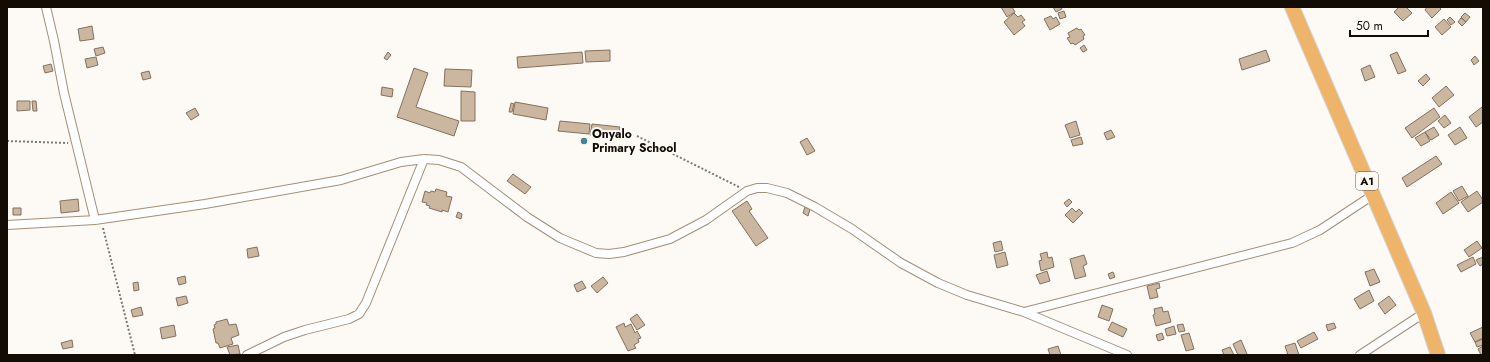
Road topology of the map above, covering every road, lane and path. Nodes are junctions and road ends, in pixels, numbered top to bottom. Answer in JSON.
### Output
{"nodes":[{"id":1,"x":46,"y":7,"type":"edge"},
{"id":2,"x":1292,"y":7,"type":"edge"},
{"id":3,"x":637,"y":136,"type":"dead end"},
{"id":4,"x":7,"y":142,"type":"edge"},
{"id":5,"x":77,"y":143,"type":"junction"},
{"id":6,"x":424,"y":159,"type":"junction"},
{"id":7,"x":747,"y":191,"type":"junction"},
{"id":8,"x":1373,"y":195,"type":"junction"},
{"id":9,"x":95,"y":220,"type":"junction"},
{"id":10,"x":7,"y":225,"type":"edge"},
{"id":11,"x":1024,"y":312,"type":"junction"},
{"id":12,"x":1424,"y":313,"type":"junction"},
{"id":13,"x":135,"y":355,"type":"edge"},
{"id":14,"x":248,"y":355,"type":"edge"},
{"id":15,"x":1127,"y":355,"type":"edge"},
{"id":16,"x":1360,"y":355,"type":"edge"},
{"id":17,"x":1438,"y":355,"type":"edge"}],
"edges":[{"from":1,"to":5,"type":"street"},
{"from":2,"to":8,"type":"highway","number":"A1"},
{"from":3,"to":7,"type":"path"},
{"from":4,"to":5,"type":"path"},
{"from":5,"to":9,"type":"street"},
{"from":6,"to":7,"type":"street"},
{"from":6,"to":9,"type":"street"},
{"from":6,"to":14,"type":"street"},
{"from":7,"to":11,"type":"street"},
{"from":8,"to":11,"type":"street"},
{"from":8,"to":12,"type":"highway","number":"A1"},
{"from":9,"to":10,"type":"street"},
{"from":9,"to":13,"type":"path"},
{"from":11,"to":15,"type":"street"},
{"from":12,"to":16,"type":"street"},
{"from":12,"to":17,"type":"highway","number":"A1"}]}
